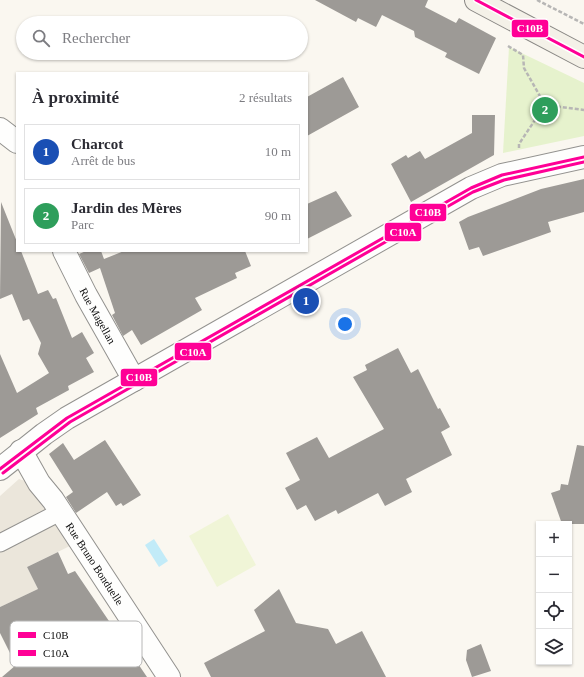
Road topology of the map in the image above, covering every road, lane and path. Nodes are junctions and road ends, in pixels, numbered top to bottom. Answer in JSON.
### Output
{"nodes":[{"id":1,"x":476,"y":0,"type":"edge"},
{"id":2,"x":537,"y":0,"type":"edge"},
{"id":3,"x":584,"y":24,"type":"edge"},
{"id":4,"x":508,"y":46,"type":"dead end"},
{"id":5,"x":584,"y":57,"type":"edge"},
{"id":6,"x":545,"y":105,"type":"junction"},
{"id":7,"x":584,"y":110,"type":"edge"},
{"id":8,"x":0,"y":129,"type":"edge"},
{"id":9,"x":16,"y":141,"type":"edge"},
{"id":10,"x":518,"y":150,"type":"dead end"},
{"id":11,"x":584,"y":157,"type":"edge"},
{"id":12,"x":64,"y":252,"type":"edge"},
{"id":13,"x":134,"y":380,"type":"junction"},
{"id":14,"x":21,"y":451,"type":"junction"},
{"id":15,"x":0,"y":469,"type":"edge"},
{"id":16,"x":60,"y":512,"type":"junction"},
{"id":17,"x":0,"y":543,"type":"edge"},
{"id":18,"x":132,"y":621,"type":"edge"},
{"id":19,"x":142,"y":636,"type":"edge"},
{"id":20,"x":169,"y":677,"type":"edge"}],
"edges":[{"from":1,"to":5,"type":"main road"},
{"from":2,"to":3,"type":"path"},
{"from":4,"to":6,"type":"path"},
{"from":6,"to":7,"type":"path"},
{"from":6,"to":10,"type":"path"},
{"from":8,"to":9,"type":"street"},
{"from":11,"to":13,"type":"street"},
{"from":12,"to":13,"type":"street","name":"Rue Magellan"},
{"from":13,"to":14,"type":"street"},
{"from":14,"to":15,"type":"street"},
{"from":14,"to":16,"type":"street","name":"Rue Bruno Bonduelle"},
{"from":16,"to":17,"type":"street"},
{"from":16,"to":18,"type":"street","name":"Rue Bruno Bonduelle"},
{"from":19,"to":20,"type":"street","name":"Rue Bruno Bonduelle"}]}
